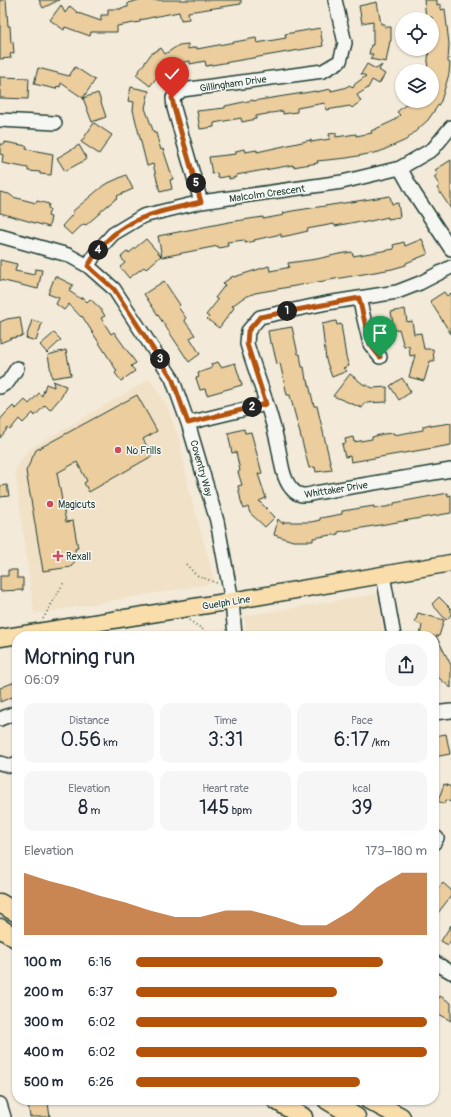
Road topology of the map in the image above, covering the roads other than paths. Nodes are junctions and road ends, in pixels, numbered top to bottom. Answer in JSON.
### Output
{"nodes":[{"id":1,"x":335,"y":0,"type":"edge"},
{"id":2,"x":0,"y":120,"type":"edge"},
{"id":3,"x":55,"y":123,"type":"dead end"},
{"id":4,"x":451,"y":127,"type":"edge"},
{"id":5,"x":400,"y":168,"type":"junction"},
{"id":6,"x":201,"y":202,"type":"junction"},
{"id":7,"x":0,"y":236,"type":"edge"},
{"id":8,"x":451,"y":249,"type":"edge"},
{"id":9,"x":88,"y":266,"type":"junction"},
{"id":10,"x":451,"y":267,"type":"edge"},
{"id":11,"x":359,"y":298,"type":"junction"},
{"id":12,"x":380,"y":357,"type":"dead end"},
{"id":13,"x":17,"y":368,"type":"dead end"},
{"id":14,"x":0,"y":387,"type":"edge"},
{"id":15,"x":266,"y":404,"type":"junction"},
{"id":16,"x":188,"y":423,"type":"junction"},
{"id":17,"x":451,"y":470,"type":"edge"},
{"id":18,"x":451,"y":563,"type":"edge"},
{"id":19,"x":383,"y":575,"type":"junction"},
{"id":20,"x":232,"y":601,"type":"junction"},
{"id":21,"x":42,"y":631,"type":"edge"},
{"id":22,"x":235,"y":631,"type":"edge"},
{"id":23,"x":393,"y":631,"type":"edge"},
{"id":24,"x":12,"y":636,"type":"edge"},
{"id":25,"x":0,"y":638,"type":"edge"},
{"id":26,"x":451,"y":711,"type":"edge"},
{"id":27,"x":439,"y":712,"type":"edge"},
{"id":28,"x":12,"y":714,"type":"edge"},
{"id":29,"x":0,"y":719,"type":"edge"},
{"id":30,"x":0,"y":763,"type":"edge"},
{"id":31,"x":12,"y":766,"type":"edge"},
{"id":32,"x":0,"y":903,"type":"edge"},
{"id":33,"x":12,"y":910,"type":"edge"},
{"id":34,"x":0,"y":928,"type":"edge"},
{"id":35,"x":12,"y":936,"type":"edge"},
{"id":36,"x":439,"y":965,"type":"edge"},
{"id":37,"x":451,"y":972,"type":"edge"},
{"id":38,"x":0,"y":1104,"type":"edge"},
{"id":39,"x":284,"y":1105,"type":"edge"},
{"id":40,"x":336,"y":1105,"type":"edge"},
{"id":41,"x":378,"y":1105,"type":"edge"},
{"id":42,"x":4,"y":1117,"type":"edge"},
{"id":43,"x":304,"y":1117,"type":"edge"},
{"id":44,"x":356,"y":1117,"type":"edge"},
{"id":45,"x":401,"y":1117,"type":"edge"}],
"edges":[{"from":1,"to":6,"type":"street","name":"Gillingham Drive"},
{"from":2,"to":3,"type":"street"},
{"from":4,"to":5,"type":"street","name":"Malcolm Crescent"},
{"from":5,"to":6,"type":"street","name":"Malcolm Crescent"},
{"from":5,"to":8,"type":"street"},
{"from":6,"to":9,"type":"street","name":"Malcolm Crescent"},
{"from":7,"to":9,"type":"street","name":"Coventry Way"},
{"from":9,"to":16,"type":"street","name":"Coventry Way"},
{"from":10,"to":11,"type":"street","name":"Whittaker Drive"},
{"from":11,"to":12,"type":"street"},
{"from":11,"to":15,"type":"street","name":"Whittaker Drive"},
{"from":13,"to":14,"type":"street"},
{"from":15,"to":16,"type":"street"},
{"from":15,"to":17,"type":"street","name":"Whittaker Drive"},
{"from":16,"to":20,"type":"street","name":"Coventry Way"},
{"from":18,"to":19,"type":"main road","name":"Guelph Line"},
{"from":19,"to":20,"type":"main road","name":"Guelph Line"},
{"from":19,"to":23,"type":"street"},
{"from":20,"to":21,"type":"main road","name":"Guelph Line"},
{"from":20,"to":22,"type":"street","name":"Coventry Way"},
{"from":24,"to":25,"type":"main road","name":"Guelph Line"},
{"from":26,"to":27,"type":"street"},
{"from":28,"to":29,"type":"street"},
{"from":30,"to":31,"type":"street"},
{"from":32,"to":33,"type":"highway"},
{"from":34,"to":35,"type":"highway"},
{"from":36,"to":37,"type":"street"},
{"from":38,"to":42,"type":"street"},
{"from":39,"to":43,"type":"highway"},
{"from":40,"to":44,"type":"highway"},
{"from":41,"to":45,"type":"highway"}]}
